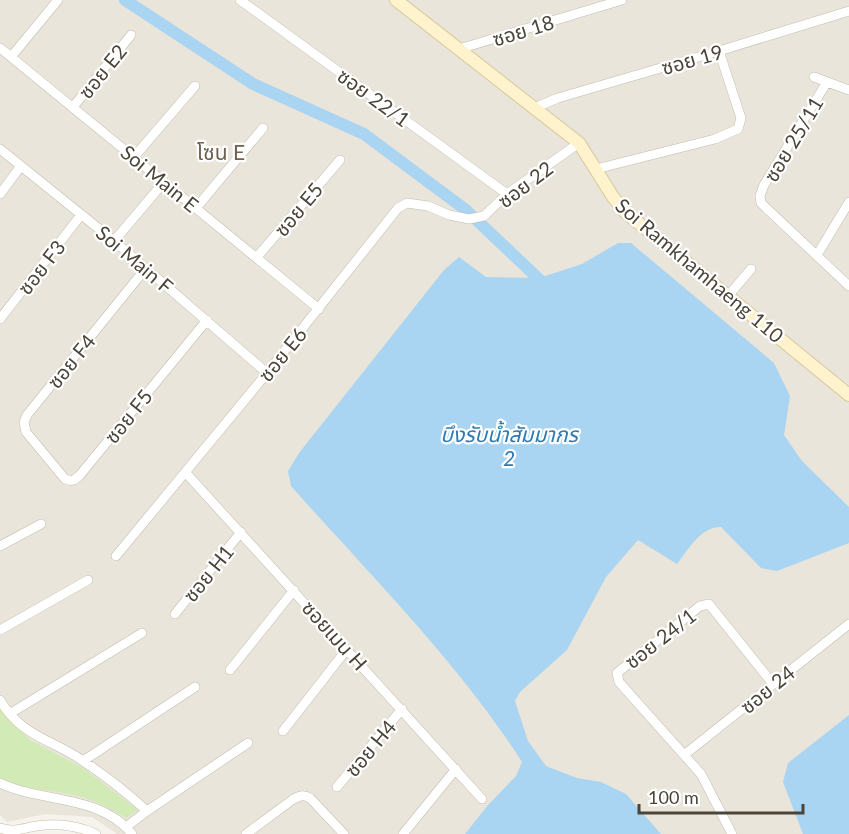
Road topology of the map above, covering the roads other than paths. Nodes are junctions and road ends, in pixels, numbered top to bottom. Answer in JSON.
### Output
{"nodes":[{"id":1,"x":240,"y":0,"type":"edge"},
{"id":2,"x":396,"y":0,"type":"edge"},
{"id":3,"x":622,"y":0,"type":"edge"},
{"id":4,"x":55,"y":1,"type":"edge"},
{"id":5,"x":849,"y":11,"type":"edge"},
{"id":6,"x":131,"y":35,"type":"dead end"},
{"id":7,"x":0,"y":48,"type":"edge"},
{"id":8,"x":459,"y":49,"type":"junction"},
{"id":9,"x":719,"y":51,"type":"junction"},
{"id":10,"x":11,"y":57,"type":"junction"},
{"id":11,"x":814,"y":77,"type":"dead end"},
{"id":12,"x":827,"y":82,"type":"junction"},
{"id":13,"x":195,"y":86,"type":"dead end"},
{"id":14,"x":849,"y":90,"type":"edge"},
{"id":15,"x":73,"y":107,"type":"junction"},
{"id":16,"x":534,"y":108,"type":"junction"},
{"id":17,"x":263,"y":128,"type":"dead end"},
{"id":18,"x":579,"y":143,"type":"junction"},
{"id":19,"x":0,"y":149,"type":"edge"},
{"id":20,"x":134,"y":158,"type":"junction"},
{"id":21,"x":340,"y":160,"type":"dead end"},
{"id":22,"x":21,"y":166,"type":"junction"},
{"id":23,"x":596,"y":169,"type":"junction"},
{"id":24,"x":164,"y":182,"type":"junction"},
{"id":25,"x":0,"y":194,"type":"edge"},
{"id":26,"x":507,"y":194,"type":"junction"},
{"id":27,"x":849,"y":202,"type":"edge"},
{"id":28,"x":196,"y":208,"type":"junction"},
{"id":29,"x":81,"y":215,"type":"junction"},
{"id":30,"x":469,"y":219,"type":"joint"},
{"id":31,"x":114,"y":241,"type":"junction"},
{"id":32,"x":817,"y":255,"type":"junction"},
{"id":33,"x":256,"y":257,"type":"junction"},
{"id":34,"x":146,"y":268,"type":"junction"},
{"id":35,"x":751,"y":269,"type":"dead end"},
{"id":36,"x":849,"y":286,"type":"edge"},
{"id":37,"x":728,"y":296,"type":"junction"},
{"id":38,"x":319,"y":309,"type":"junction"},
{"id":39,"x":0,"y":319,"type":"edge"},
{"id":40,"x":207,"y":320,"type":"junction"},
{"id":41,"x":267,"y":373,"type":"junction"},
{"id":42,"x":849,"y":395,"type":"edge"},
{"id":43,"x":46,"y":455,"type":"joint"},
{"id":44,"x":186,"y":474,"type":"junction"},
{"id":45,"x":41,"y":524,"type":"dead end"},
{"id":46,"x":241,"y":532,"type":"junction"},
{"id":47,"x":0,"y":546,"type":"edge"},
{"id":48,"x":117,"y":556,"type":"dead end"},
{"id":49,"x":88,"y":580,"type":"dead end"},
{"id":50,"x":294,"y":590,"type":"junction"},
{"id":51,"x":175,"y":614,"type":"dead end"},
{"id":52,"x":849,"y":624,"type":"edge"},
{"id":53,"x":0,"y":630,"type":"edge"},
{"id":54,"x":142,"y":633,"type":"dead end"},
{"id":55,"x":348,"y":649,"type":"junction"},
{"id":56,"x":230,"y":670,"type":"dead end"},
{"id":57,"x":773,"y":684,"type":"junction"},
{"id":58,"x":195,"y":687,"type":"dead end"},
{"id":59,"x":0,"y":700,"type":"edge"},
{"id":60,"x":402,"y":709,"type":"junction"},
{"id":61,"x":10,"y":713,"type":"junction"},
{"id":62,"x":283,"y":731,"type":"dead end"},
{"id":63,"x":248,"y":743,"type":"dead end"},
{"id":64,"x":684,"y":755,"type":"junction"},
{"id":65,"x":83,"y":761,"type":"junction"},
{"id":66,"x":456,"y":769,"type":"junction"},
{"id":67,"x":0,"y":783,"type":"edge"},
{"id":68,"x":337,"y":787,"type":"dead end"},
{"id":69,"x":482,"y":799,"type":"dead end"},
{"id":70,"x":147,"y":811,"type":"junction"},
{"id":71,"x":0,"y":828,"type":"edge"},
{"id":72,"x":129,"y":831,"type":"edge"},
{"id":73,"x":96,"y":834,"type":"edge"},
{"id":74,"x":246,"y":834,"type":"edge"},
{"id":75,"x":344,"y":834,"type":"edge"},
{"id":76,"x":403,"y":834,"type":"edge"},
{"id":77,"x":732,"y":834,"type":"edge"}],
"edges":[{"from":1,"to":26,"type":"street","name":"ซอย 22/1"},
{"from":2,"to":8,"type":"street","name":"Soi Ramkhamhaeng 110"},
{"from":3,"to":8,"type":"street","name":"ซอย 18"},
{"from":4,"to":10,"type":"street"},
{"from":5,"to":9,"type":"street","name":"ซอย 19"},
{"from":6,"to":15,"type":"street","name":"ซอย E2"},
{"from":7,"to":10,"type":"street","name":"Soi Main E"},
{"from":8,"to":16,"type":"street","name":"Soi Ramkhamhaeng 110"},
{"from":9,"to":16,"type":"street","name":"ซอย 19"},
{"from":9,"to":23,"type":"street"},
{"from":10,"to":15,"type":"street","name":"Soi Main E"},
{"from":11,"to":12,"type":"street"},
{"from":12,"to":14,"type":"street"},
{"from":12,"to":32,"type":"street","name":"ซอย 25/11"},
{"from":13,"to":20,"type":"street"},
{"from":15,"to":20,"type":"street","name":"Soi Main E"},
{"from":16,"to":18,"type":"street","name":"Soi Ramkhamhaeng 110"},
{"from":17,"to":28,"type":"street"},
{"from":18,"to":23,"type":"street","name":"Soi Ramkhamhaeng 110"},
{"from":18,"to":26,"type":"street","name":"ซอย 22"},
{"from":19,"to":22,"type":"street","name":"Soi Main F"},
{"from":20,"to":24,"type":"street","name":"Soi Main E"},
{"from":21,"to":33,"type":"street","name":"ซอย E5"},
{"from":22,"to":25,"type":"street"},
{"from":22,"to":29,"type":"street","name":"Soi Main F"},
{"from":23,"to":37,"type":"street","name":"Soi Ramkhamhaeng 110"},
{"from":24,"to":28,"type":"street","name":"Soi Main E"},
{"from":24,"to":31,"type":"street"},
{"from":26,"to":30,"type":"street","name":"ซอย 22"},
{"from":27,"to":32,"type":"street"},
{"from":28,"to":33,"type":"street","name":"Soi Main E"},
{"from":29,"to":31,"type":"street","name":"Soi Main F"},
{"from":29,"to":39,"type":"street","name":"ซอย F3"},
{"from":30,"to":38,"type":"street","name":"ซอย E6"},
{"from":31,"to":34,"type":"street","name":"Soi Main F"},
{"from":32,"to":36,"type":"street"},
{"from":33,"to":38,"type":"street","name":"Soi Main E"},
{"from":34,"to":40,"type":"street","name":"Soi Main F"},
{"from":34,"to":43,"type":"street","name":"ซอย F4"},
{"from":35,"to":37,"type":"street"},
{"from":37,"to":42,"type":"street","name":"Soi Ramkhamhaeng 110"},
{"from":38,"to":41,"type":"street","name":"ซอย E6"},
{"from":40,"to":41,"type":"street","name":"Soi Main F"},
{"from":40,"to":43,"type":"street","name":"ซอย F5"},
{"from":41,"to":44,"type":"street","name":"ซอย E6"},
{"from":44,"to":46,"type":"street","name":"ซอยเมน H"},
{"from":44,"to":48,"type":"street","name":"ซอย E6"},
{"from":45,"to":47,"type":"street"},
{"from":46,"to":50,"type":"street","name":"ซอยเมน H"},
{"from":46,"to":51,"type":"street","name":"ซอย H1"},
{"from":49,"to":53,"type":"street"},
{"from":50,"to":55,"type":"street","name":"ซอยเมน H"},
{"from":50,"to":56,"type":"street"},
{"from":52,"to":57,"type":"street","name":"ซอย 24"},
{"from":54,"to":61,"type":"street"},
{"from":55,"to":60,"type":"street","name":"ซอยเมน H"},
{"from":55,"to":62,"type":"street"},
{"from":57,"to":64,"type":"street","name":"ซอย 24"},
{"from":57,"to":64,"type":"street","name":"ซอย 24/1"},
{"from":58,"to":65,"type":"street"},
{"from":59,"to":61,"type":"street"},
{"from":60,"to":66,"type":"street","name":"ซอยเมน H"},
{"from":60,"to":68,"type":"street","name":"ซอย H4"},
{"from":61,"to":65,"type":"street"},
{"from":63,"to":70,"type":"street"},
{"from":64,"to":77,"type":"street"},
{"from":65,"to":70,"type":"street"},
{"from":66,"to":69,"type":"street","name":"ซอยเมน H"},
{"from":66,"to":76,"type":"street"},
{"from":67,"to":72,"type":"street"},
{"from":70,"to":72,"type":"street"},
{"from":71,"to":73,"type":"street"},
{"from":74,"to":75,"type":"street"}]}
